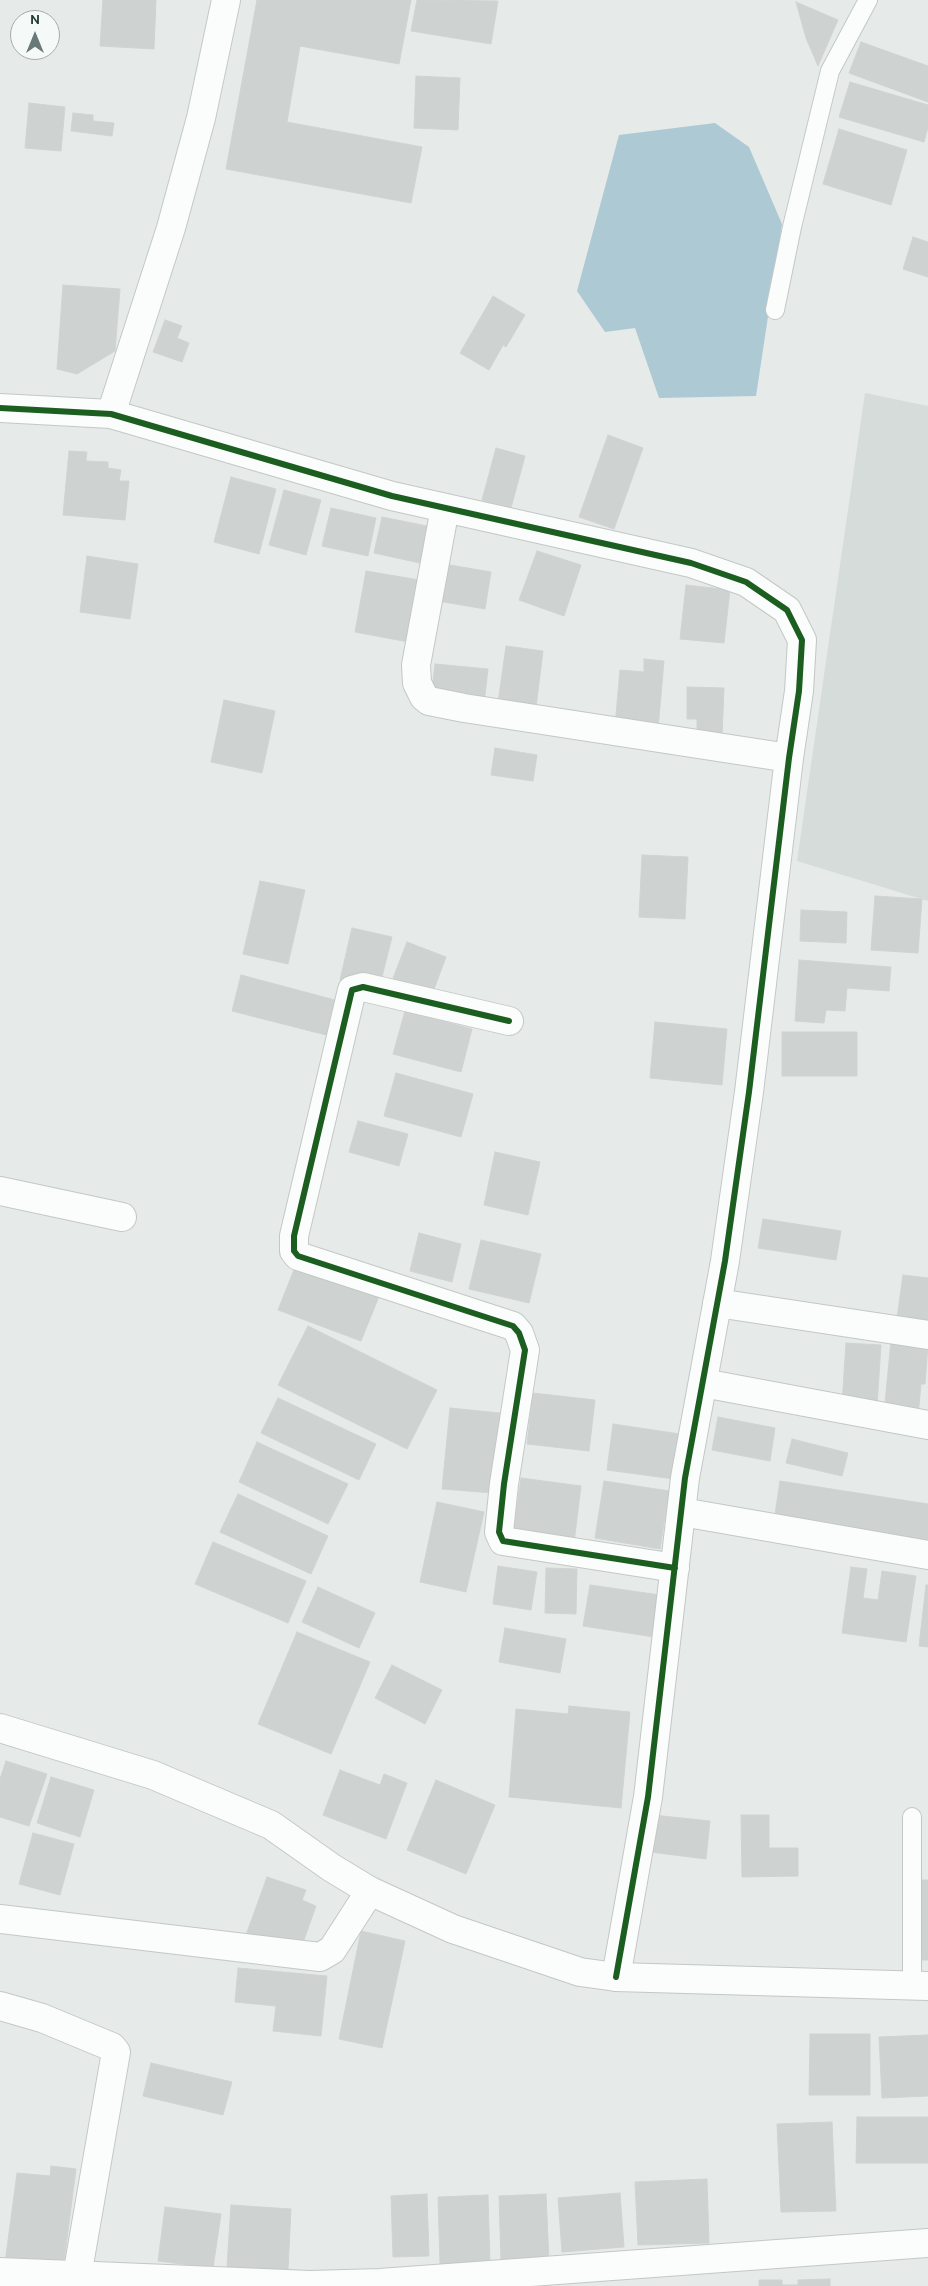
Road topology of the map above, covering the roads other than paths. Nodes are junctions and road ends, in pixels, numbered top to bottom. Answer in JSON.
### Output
{"nodes":[{"id":1,"x":226,"y":0,"type":"edge"},
{"id":2,"x":868,"y":0,"type":"edge"},
{"id":3,"x":775,"y":310,"type":"dead end"},
{"id":4,"x":0,"y":408,"type":"edge"},
{"id":5,"x":111,"y":414,"type":"junction"},
{"id":6,"x":445,"y":508,"type":"junction"},
{"id":7,"x":789,"y":758,"type":"junction"},
{"id":8,"x":509,"y":1021,"type":"dead end"},
{"id":9,"x":0,"y":1191,"type":"edge"},
{"id":10,"x":122,"y":1216,"type":"dead end"},
{"id":11,"x":717,"y":1303,"type":"junction"},
{"id":12,"x":928,"y":1335,"type":"edge"},
{"id":13,"x":703,"y":1382,"type":"junction"},
{"id":14,"x":928,"y":1425,"type":"edge"},
{"id":15,"x":682,"y":1512,"type":"junction"},
{"id":16,"x":928,"y":1555,"type":"edge"},
{"id":17,"x":675,"y":1568,"type":"junction"},
{"id":18,"x":0,"y":1728,"type":"edge"},
{"id":19,"x":912,"y":1817,"type":"dead end"},
{"id":20,"x":370,"y":1891,"type":"junction"},
{"id":21,"x":0,"y":1919,"type":"edge"},
{"id":22,"x":616,"y":1977,"type":"junction"},
{"id":23,"x":920,"y":1986,"type":"edge"},
{"id":24,"x":0,"y":2006,"type":"edge"},
{"id":25,"x":928,"y":2243,"type":"edge"},
{"id":26,"x":0,"y":2272,"type":"edge"},
{"id":27,"x":77,"y":2276,"type":"junction"},
{"id":28,"x":602,"y":2277,"type":"edge"},
{"id":29,"x":310,"y":2285,"type":"edge"}],
"edges":[{"from":1,"to":5,"type":"street"},
{"from":2,"to":3,"type":"lane"},
{"from":4,"to":5,"type":"street"},
{"from":5,"to":6,"type":"street"},
{"from":6,"to":7,"type":"street"},
{"from":6,"to":7,"type":"street"},
{"from":7,"to":11,"type":"street"},
{"from":8,"to":17,"type":"street"},
{"from":9,"to":10,"type":"street"},
{"from":11,"to":12,"type":"street"},
{"from":11,"to":13,"type":"street"},
{"from":13,"to":14,"type":"street"},
{"from":13,"to":15,"type":"street"},
{"from":15,"to":16,"type":"street"},
{"from":15,"to":17,"type":"street"},
{"from":17,"to":22,"type":"street"},
{"from":18,"to":20,"type":"street"},
{"from":19,"to":23,"type":"lane"},
{"from":20,"to":21,"type":"street"},
{"from":20,"to":22,"type":"street"},
{"from":22,"to":23,"type":"street"},
{"from":24,"to":27,"type":"street"},
{"from":25,"to":28,"type":"street"},
{"from":26,"to":27,"type":"street"},
{"from":27,"to":29,"type":"street"},
{"from":28,"to":29,"type":"street"}]}
